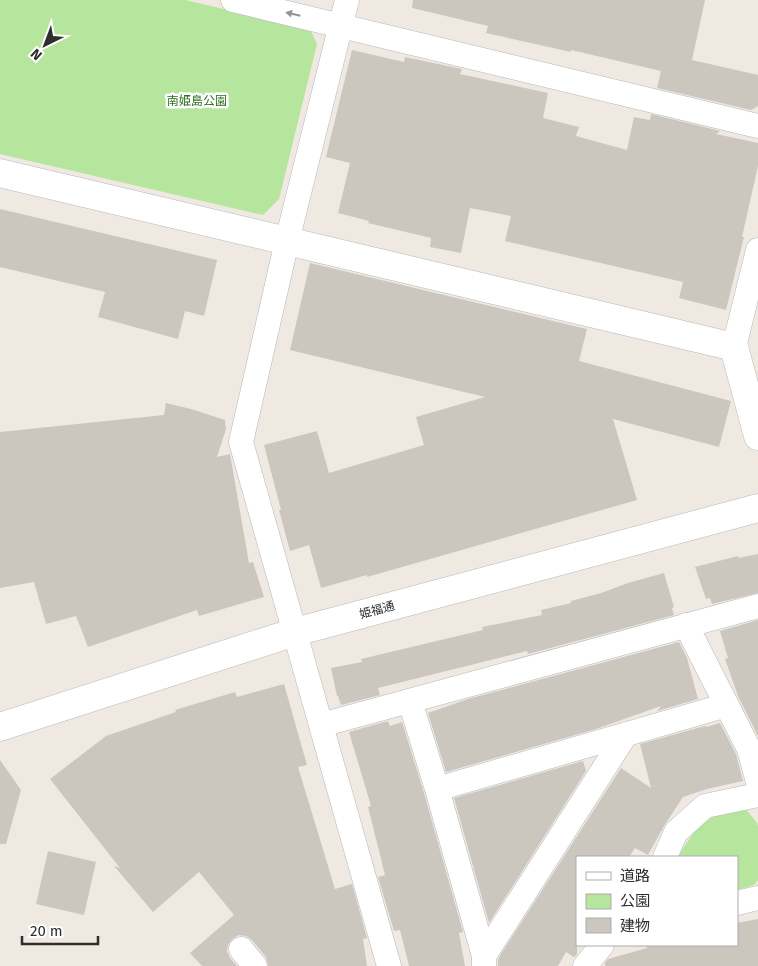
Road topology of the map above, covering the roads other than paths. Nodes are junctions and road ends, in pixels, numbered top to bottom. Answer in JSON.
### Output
{"nodes":[{"id":1,"x":233,"y":0,"type":"edge"},
{"id":2,"x":347,"y":0,"type":"edge"},
{"id":3,"x":341,"y":25,"type":"junction"},
{"id":4,"x":758,"y":126,"type":"edge"},
{"id":5,"x":0,"y":173,"type":"edge"},
{"id":6,"x":287,"y":241,"type":"junction"},
{"id":7,"x":758,"y":250,"type":"edge"},
{"id":8,"x":734,"y":347,"type":"junction"},
{"id":9,"x":758,"y":436,"type":"edge"},
{"id":10,"x":758,"y":508,"type":"edge"},
{"id":11,"x":758,"y":606,"type":"edge"},
{"id":12,"x":686,"y":626,"type":"junction"},
{"id":13,"x":295,"y":632,"type":"junction"},
{"id":14,"x":410,"y":701,"type":"junction"},
{"id":15,"x":727,"y":705,"type":"junction"},
{"id":16,"x":321,"y":725,"type":"junction"},
{"id":17,"x":0,"y":727,"type":"edge"},
{"id":18,"x":626,"y":734,"type":"junction"},
{"id":19,"x":758,"y":782,"type":"edge"},
{"id":20,"x":437,"y":789,"type":"junction"},
{"id":21,"x":758,"y":795,"type":"edge"},
{"id":22,"x":664,"y":856,"type":"edge"},
{"id":23,"x":758,"y":898,"type":"edge"},
{"id":24,"x":738,"y":903,"type":"edge"},
{"id":25,"x":601,"y":946,"type":"edge"},
{"id":26,"x":484,"y":961,"type":"edge"},
{"id":27,"x":389,"y":966,"type":"edge"},
{"id":28,"x":585,"y":966,"type":"edge"}],
"edges":[{"from":3,"to":1,"type":"street","one_way":true},
{"from":2,"to":3,"type":"street"},
{"from":3,"to":4,"type":"street"},
{"from":3,"to":6,"type":"street"},
{"from":5,"to":6,"type":"street"},
{"from":6,"to":8,"type":"street"},
{"from":6,"to":13,"type":"street"},
{"from":7,"to":8,"type":"street"},
{"from":8,"to":9,"type":"street"},
{"from":10,"to":13,"type":"street","name":"姫福通"},
{"from":11,"to":12,"type":"street"},
{"from":12,"to":14,"type":"street"},
{"from":12,"to":15,"type":"street"},
{"from":13,"to":16,"type":"street"},
{"from":13,"to":17,"type":"street","name":"姫福通"},
{"from":14,"to":16,"type":"street"},
{"from":14,"to":20,"type":"street"},
{"from":15,"to":18,"type":"street"},
{"from":15,"to":19,"type":"street"},
{"from":16,"to":27,"type":"street"},
{"from":18,"to":20,"type":"street"},
{"from":18,"to":26,"type":"street"},
{"from":20,"to":26,"type":"street"},
{"from":21,"to":22,"type":"street"},
{"from":23,"to":24,"type":"street"},
{"from":25,"to":28,"type":"street"}]}
